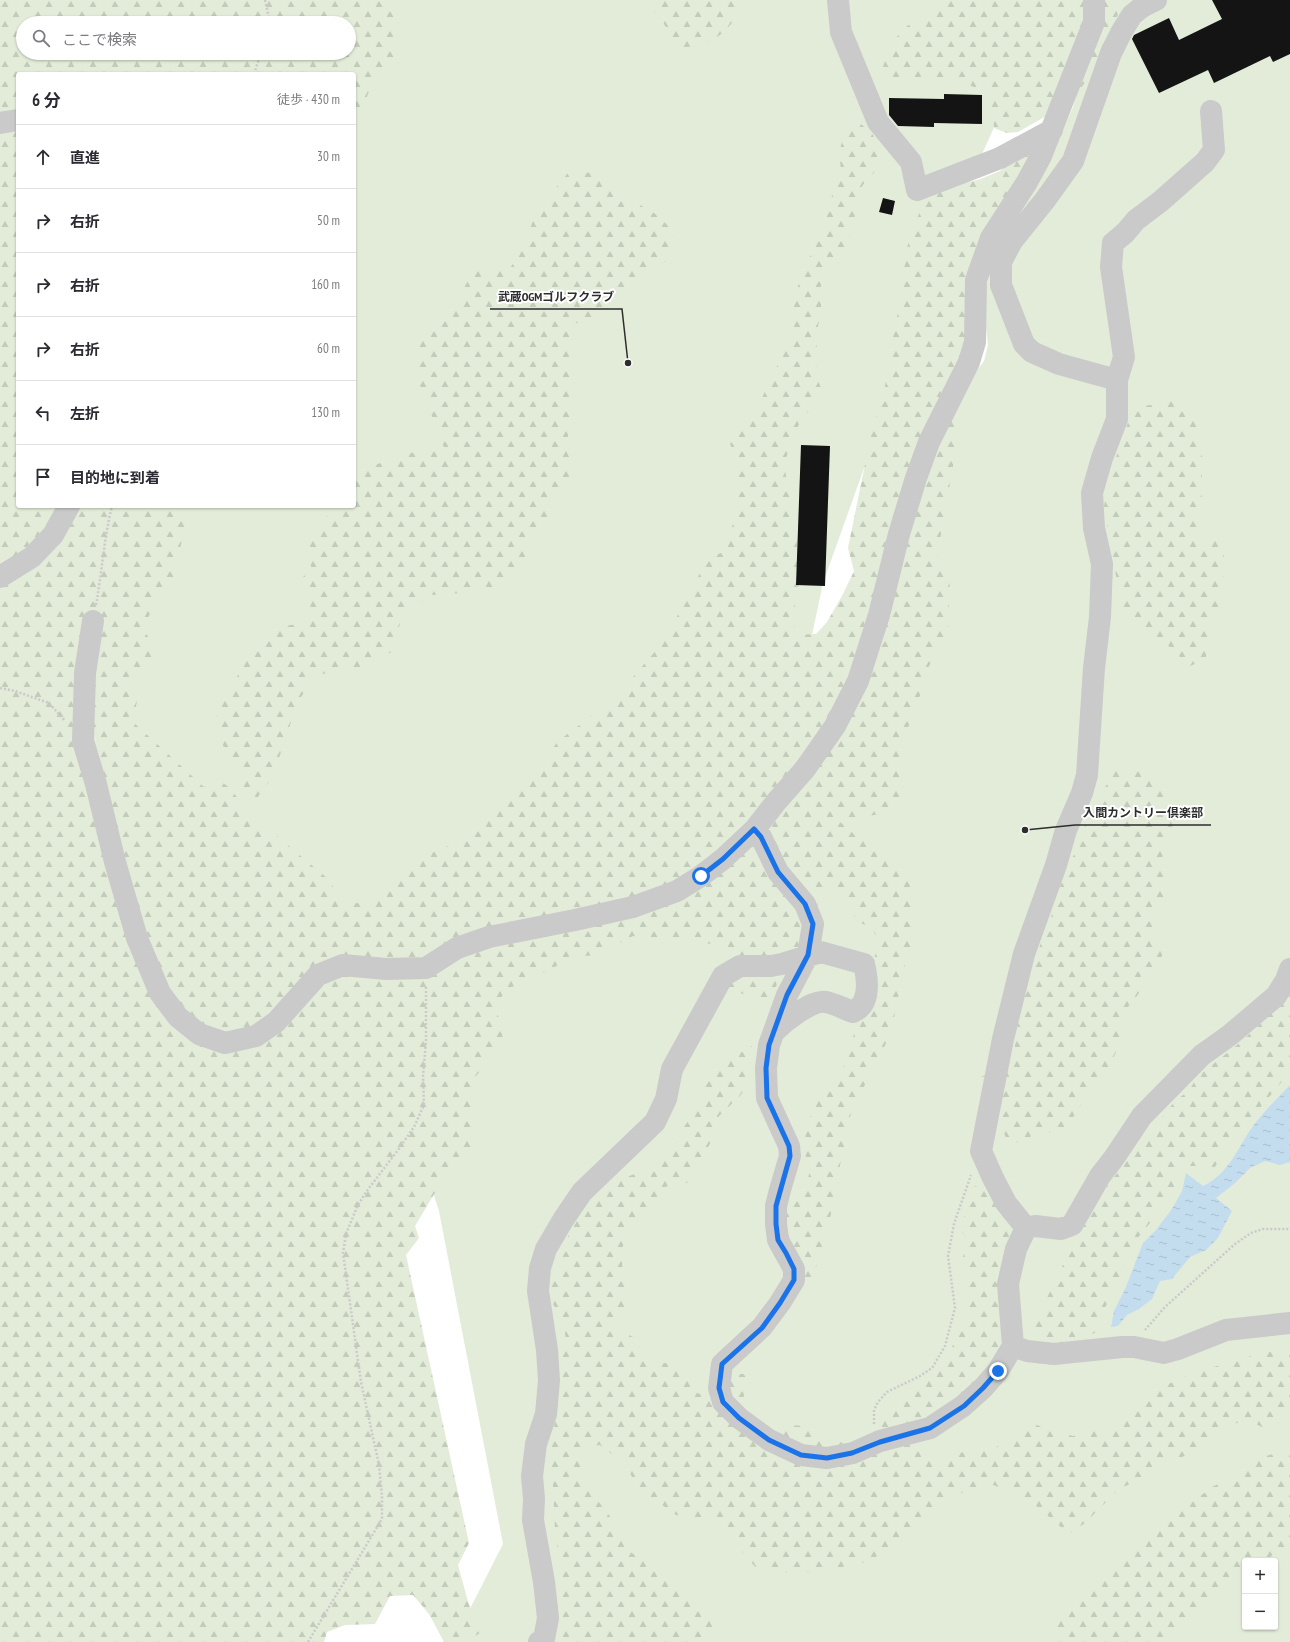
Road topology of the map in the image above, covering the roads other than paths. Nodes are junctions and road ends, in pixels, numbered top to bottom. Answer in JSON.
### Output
{"nodes":[{"id":1,"x":838,"y":0,"type":"edge"},
{"id":2,"x":1094,"y":0,"type":"edge"},
{"id":3,"x":1156,"y":0,"type":"edge"},
{"id":4,"x":1211,"y":111,"type":"dead end"},
{"id":5,"x":16,"y":120,"type":"edge"},
{"id":6,"x":0,"y":123,"type":"edge"},
{"id":7,"x":1052,"y":130,"type":"junction"},
{"id":8,"x":996,"y":251,"type":"junction"},
{"id":9,"x":1117,"y":380,"type":"junction"},
{"id":10,"x":69,"y":508,"type":"edge"},
{"id":11,"x":0,"y":577,"type":"edge"},
{"id":12,"x":93,"y":621,"type":"road end"},
{"id":13,"x":754,"y":829,"type":"junction"},
{"id":14,"x":808,"y":955,"type":"junction"},
{"id":15,"x":1290,"y":968,"type":"edge"},
{"id":16,"x":775,"y":1031,"type":"junction"},
{"id":17,"x":1026,"y":1228,"type":"junction"},
{"id":18,"x":1290,"y":1323,"type":"edge"},
{"id":19,"x":1013,"y":1346,"type":"junction"},
{"id":20,"x":539,"y":1642,"type":"edge"}],
"edges":[{"from":1,"to":7,"type":"street"},
{"from":2,"to":7,"type":"street"},
{"from":3,"to":8,"type":"street"},
{"from":4,"to":9,"type":"street"},
{"from":5,"to":6,"type":"street"},
{"from":7,"to":8,"type":"street"},
{"from":8,"to":9,"type":"street"},
{"from":8,"to":13,"type":"street"},
{"from":9,"to":17,"type":"street"},
{"from":10,"to":11,"type":"street"},
{"from":12,"to":13,"type":"street"},
{"from":13,"to":14,"type":"street"},
{"from":14,"to":16,"type":"street"},
{"from":14,"to":16,"type":"street"},
{"from":14,"to":20,"type":"street"},
{"from":15,"to":17,"type":"street"},
{"from":16,"to":19,"type":"street"},
{"from":17,"to":19,"type":"street"},
{"from":18,"to":19,"type":"street"}]}
